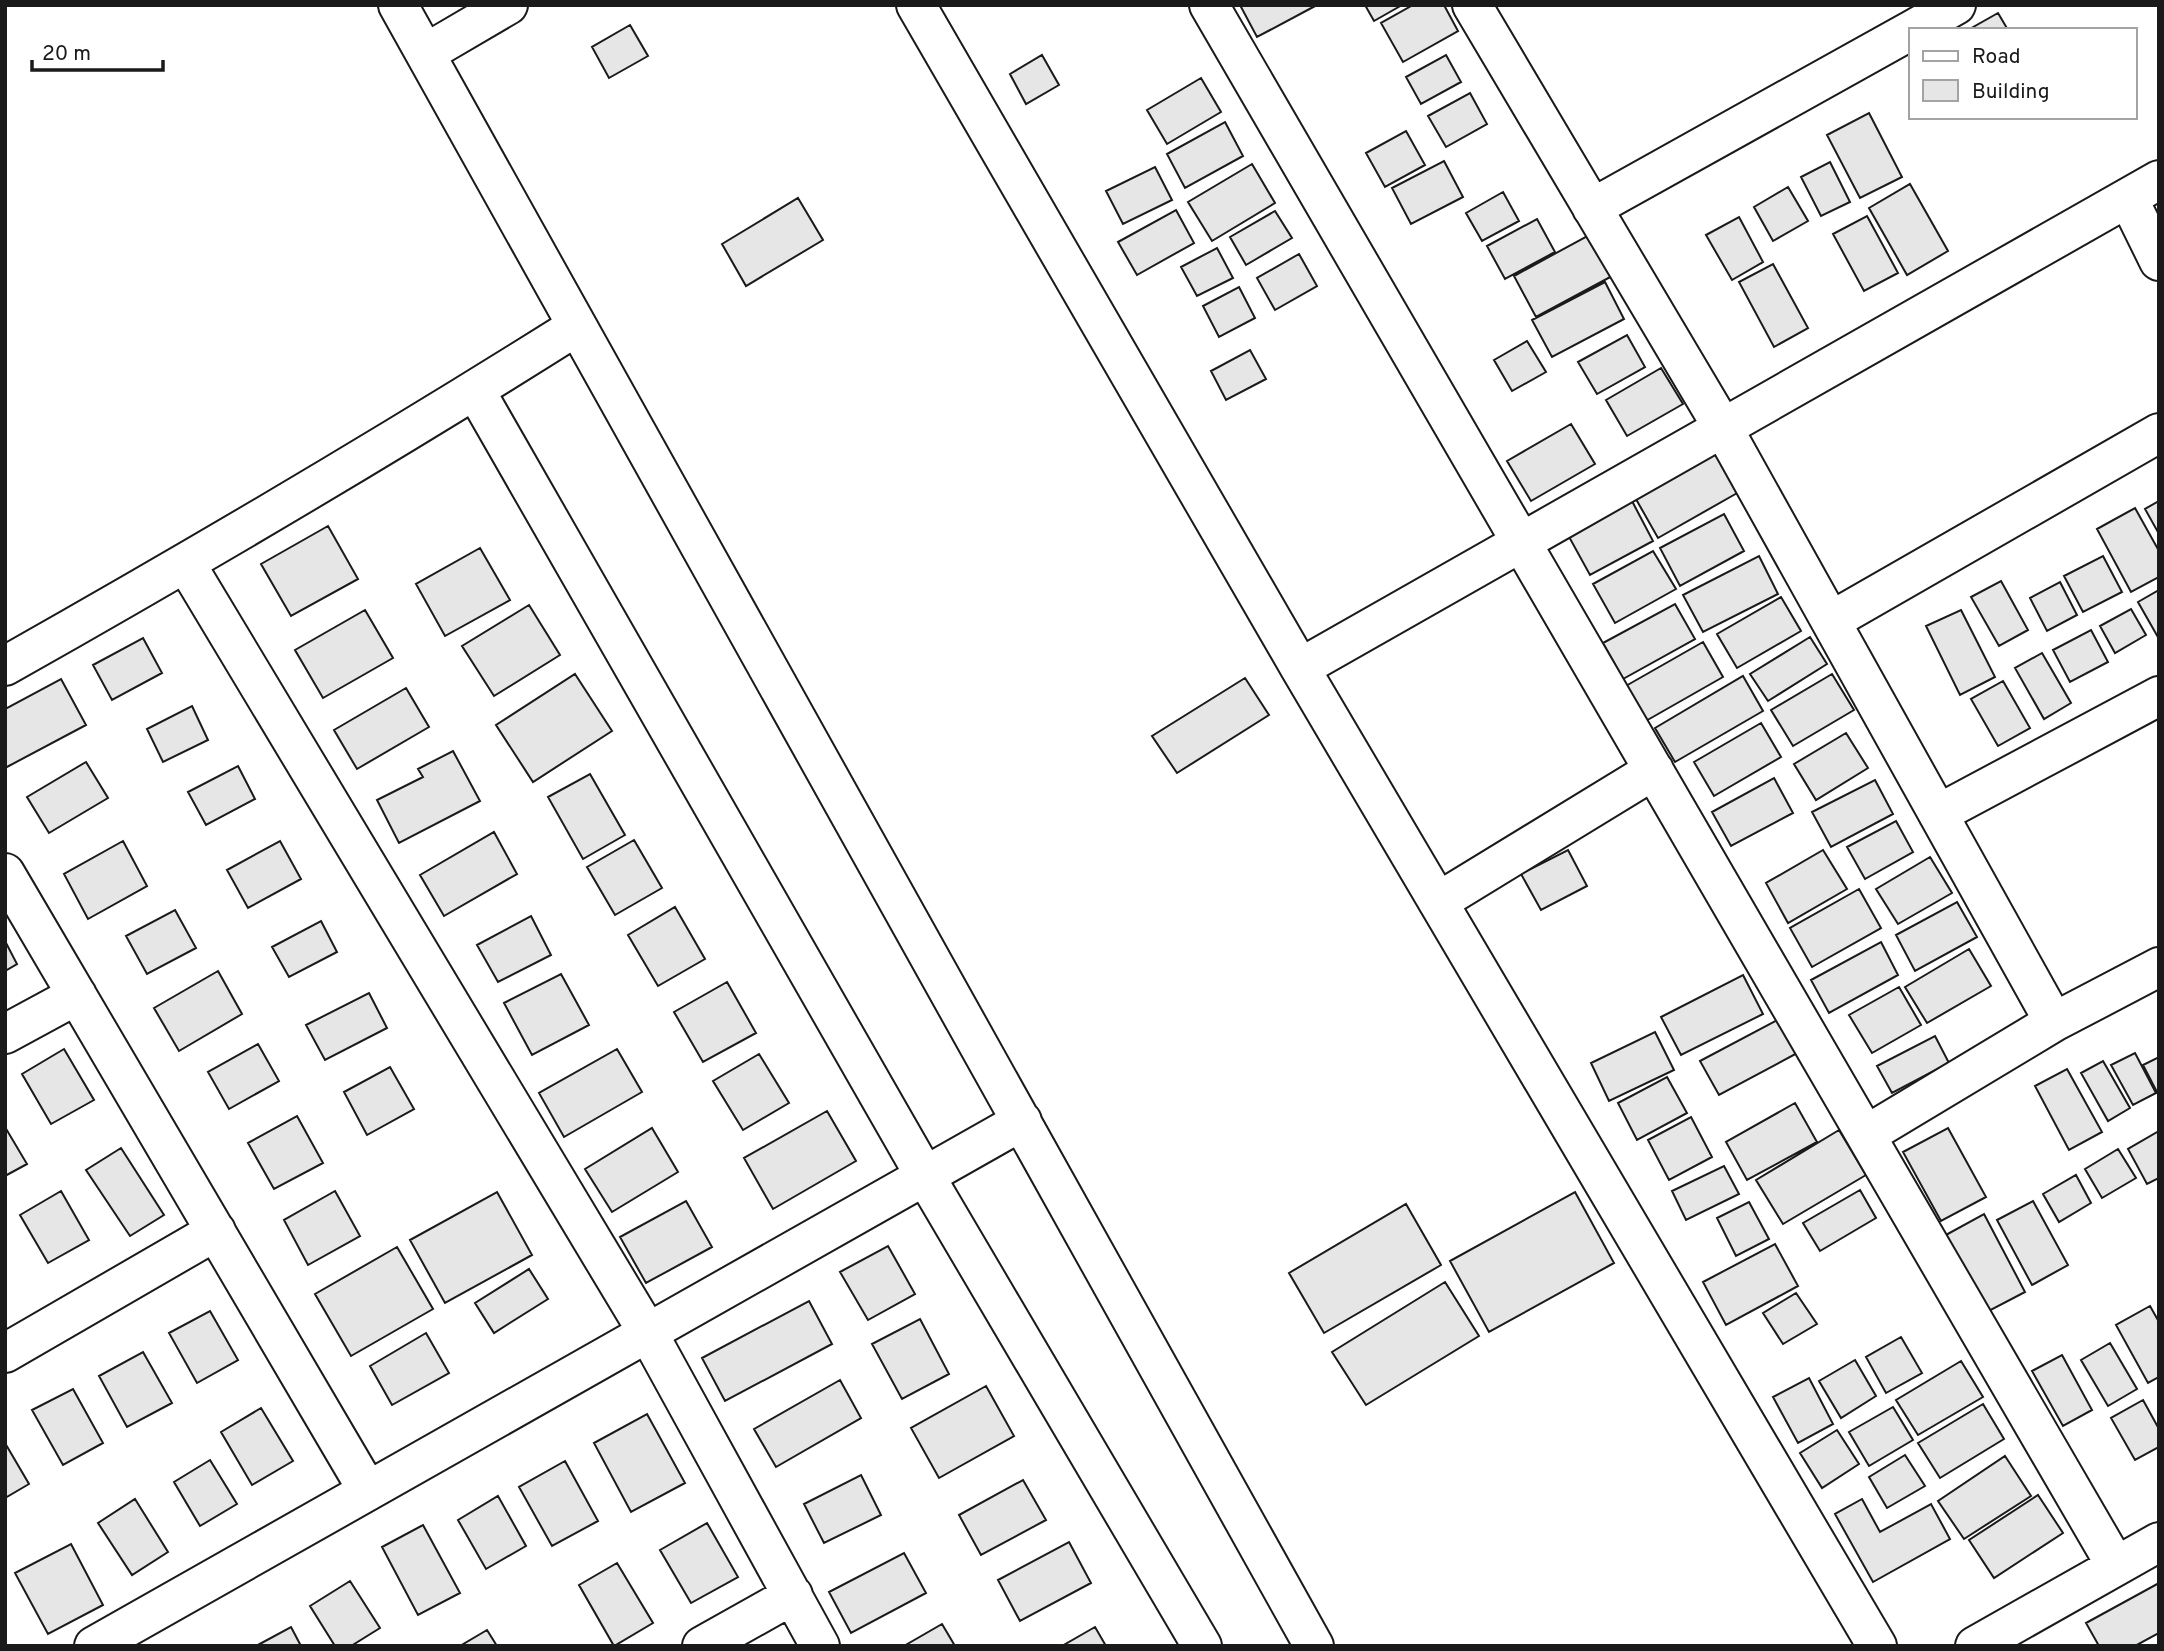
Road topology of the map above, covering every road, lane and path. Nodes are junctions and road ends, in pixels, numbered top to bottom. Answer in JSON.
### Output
{"nodes":[{"id":1,"x":398,"y":5,"type":"edge"},
{"id":2,"x":508,"y":5,"type":"edge"},
{"id":3,"x":916,"y":5,"type":"edge"},
{"id":4,"x":1209,"y":5,"type":"edge"},
{"id":5,"x":1472,"y":5,"type":"edge"},
{"id":6,"x":1956,"y":5,"type":"edge"},
{"id":7,"x":1915,"y":28,"type":"edge"},
{"id":8,"x":1909,"y":31,"type":"edge"},
{"id":9,"x":426,"y":52,"type":"junction"},
{"id":10,"x":2143,"y":189,"type":"edge"},
{"id":11,"x":1592,"y":208,"type":"junction"},
{"id":12,"x":2159,"y":261,"type":"edge"},
{"id":13,"x":578,"y":326,"type":"junction"},
{"id":14,"x":475,"y":390,"type":"junction"},
{"id":15,"x":1723,"y":428,"type":"junction"},
{"id":16,"x":2159,"y":433,"type":"edge"},
{"id":17,"x":1522,"y":542,"type":"junction"},
{"id":18,"x":186,"y":564,"type":"junction"},
{"id":19,"x":1831,"y":621,"type":"junction"},
{"id":20,"x":5,"y":666,"type":"edge"},
{"id":21,"x":1300,"y":668,"type":"junction"},
{"id":22,"x":2159,"y":696,"type":"edge"},
{"id":23,"x":1654,"y":770,"type":"junction"},
{"id":24,"x":1938,"y":814,"type":"junction"},
{"id":25,"x":5,"y":873,"type":"edge"},
{"id":26,"x":1438,"y":902,"type":"junction"},
{"id":27,"x":2159,"y":967,"type":"edge"},
{"id":28,"x":77,"y":995,"type":"junction"},
{"id":29,"x":2054,"y":1022,"type":"junction"},
{"id":30,"x":5,"y":1034,"type":"edge"},
{"id":31,"x":1022,"y":1121,"type":"junction"},
{"id":32,"x":1866,"y":1135,"type":"junction"},
{"id":33,"x":925,"y":1176,"type":"junction"},
{"id":34,"x":215,"y":1231,"type":"junction"},
{"id":35,"x":648,"y":1333,"type":"junction"},
{"id":36,"x":5,"y":1353,"type":"edge"},
{"id":37,"x":368,"y":1491,"type":"junction"},
{"id":38,"x":2159,"y":1542,"type":"edge"},
{"id":39,"x":2116,"y":1566,"type":"junction"},
{"id":40,"x":793,"y":1595,"type":"junction"},
{"id":41,"x":94,"y":1646,"type":"edge"},
{"id":42,"x":702,"y":1646,"type":"edge"},
{"id":43,"x":820,"y":1646,"type":"edge"},
{"id":44,"x":1202,"y":1646,"type":"edge"},
{"id":45,"x":1314,"y":1646,"type":"edge"},
{"id":46,"x":1877,"y":1646,"type":"edge"},
{"id":47,"x":1975,"y":1646,"type":"edge"}],
"edges":[{"from":1,"to":9,"type":"street"},
{"from":2,"to":9,"type":"street"},
{"from":3,"to":21,"type":"street"},
{"from":4,"to":17,"type":"street"},
{"from":5,"to":11,"type":"street"},
{"from":6,"to":7,"type":"street"},
{"from":8,"to":11,"type":"street"},
{"from":9,"to":13,"type":"street"},
{"from":10,"to":12,"type":"street"},
{"from":10,"to":15,"type":"street"},
{"from":11,"to":15,"type":"street"},
{"from":13,"to":14,"type":"street"},
{"from":13,"to":31,"type":"street"},
{"from":14,"to":18,"type":"street"},
{"from":14,"to":33,"type":"street"},
{"from":15,"to":17,"type":"street"},
{"from":15,"to":19,"type":"street"},
{"from":16,"to":19,"type":"street"},
{"from":17,"to":21,"type":"street"},
{"from":17,"to":23,"type":"street"},
{"from":18,"to":20,"type":"street"},
{"from":18,"to":35,"type":"street"},
{"from":19,"to":24,"type":"street"},
{"from":21,"to":26,"type":"street"},
{"from":22,"to":24,"type":"street"},
{"from":23,"to":26,"type":"street"},
{"from":23,"to":32,"type":"street"},
{"from":24,"to":29,"type":"street"},
{"from":25,"to":28,"type":"street"},
{"from":26,"to":46,"type":"street"},
{"from":27,"to":29,"type":"street"},
{"from":28,"to":30,"type":"street"},
{"from":28,"to":34,"type":"street"},
{"from":29,"to":32,"type":"street"},
{"from":31,"to":33,"type":"street"},
{"from":31,"to":45,"type":"street"},
{"from":32,"to":39,"type":"street"},
{"from":33,"to":35,"type":"street"},
{"from":33,"to":44,"type":"street"},
{"from":34,"to":36,"type":"street"},
{"from":34,"to":37,"type":"street"},
{"from":35,"to":37,"type":"street"},
{"from":35,"to":40,"type":"street"},
{"from":37,"to":41,"type":"street"},
{"from":38,"to":39,"type":"street"},
{"from":39,"to":47,"type":"street"},
{"from":40,"to":42,"type":"street"},
{"from":40,"to":43,"type":"street"}]}
